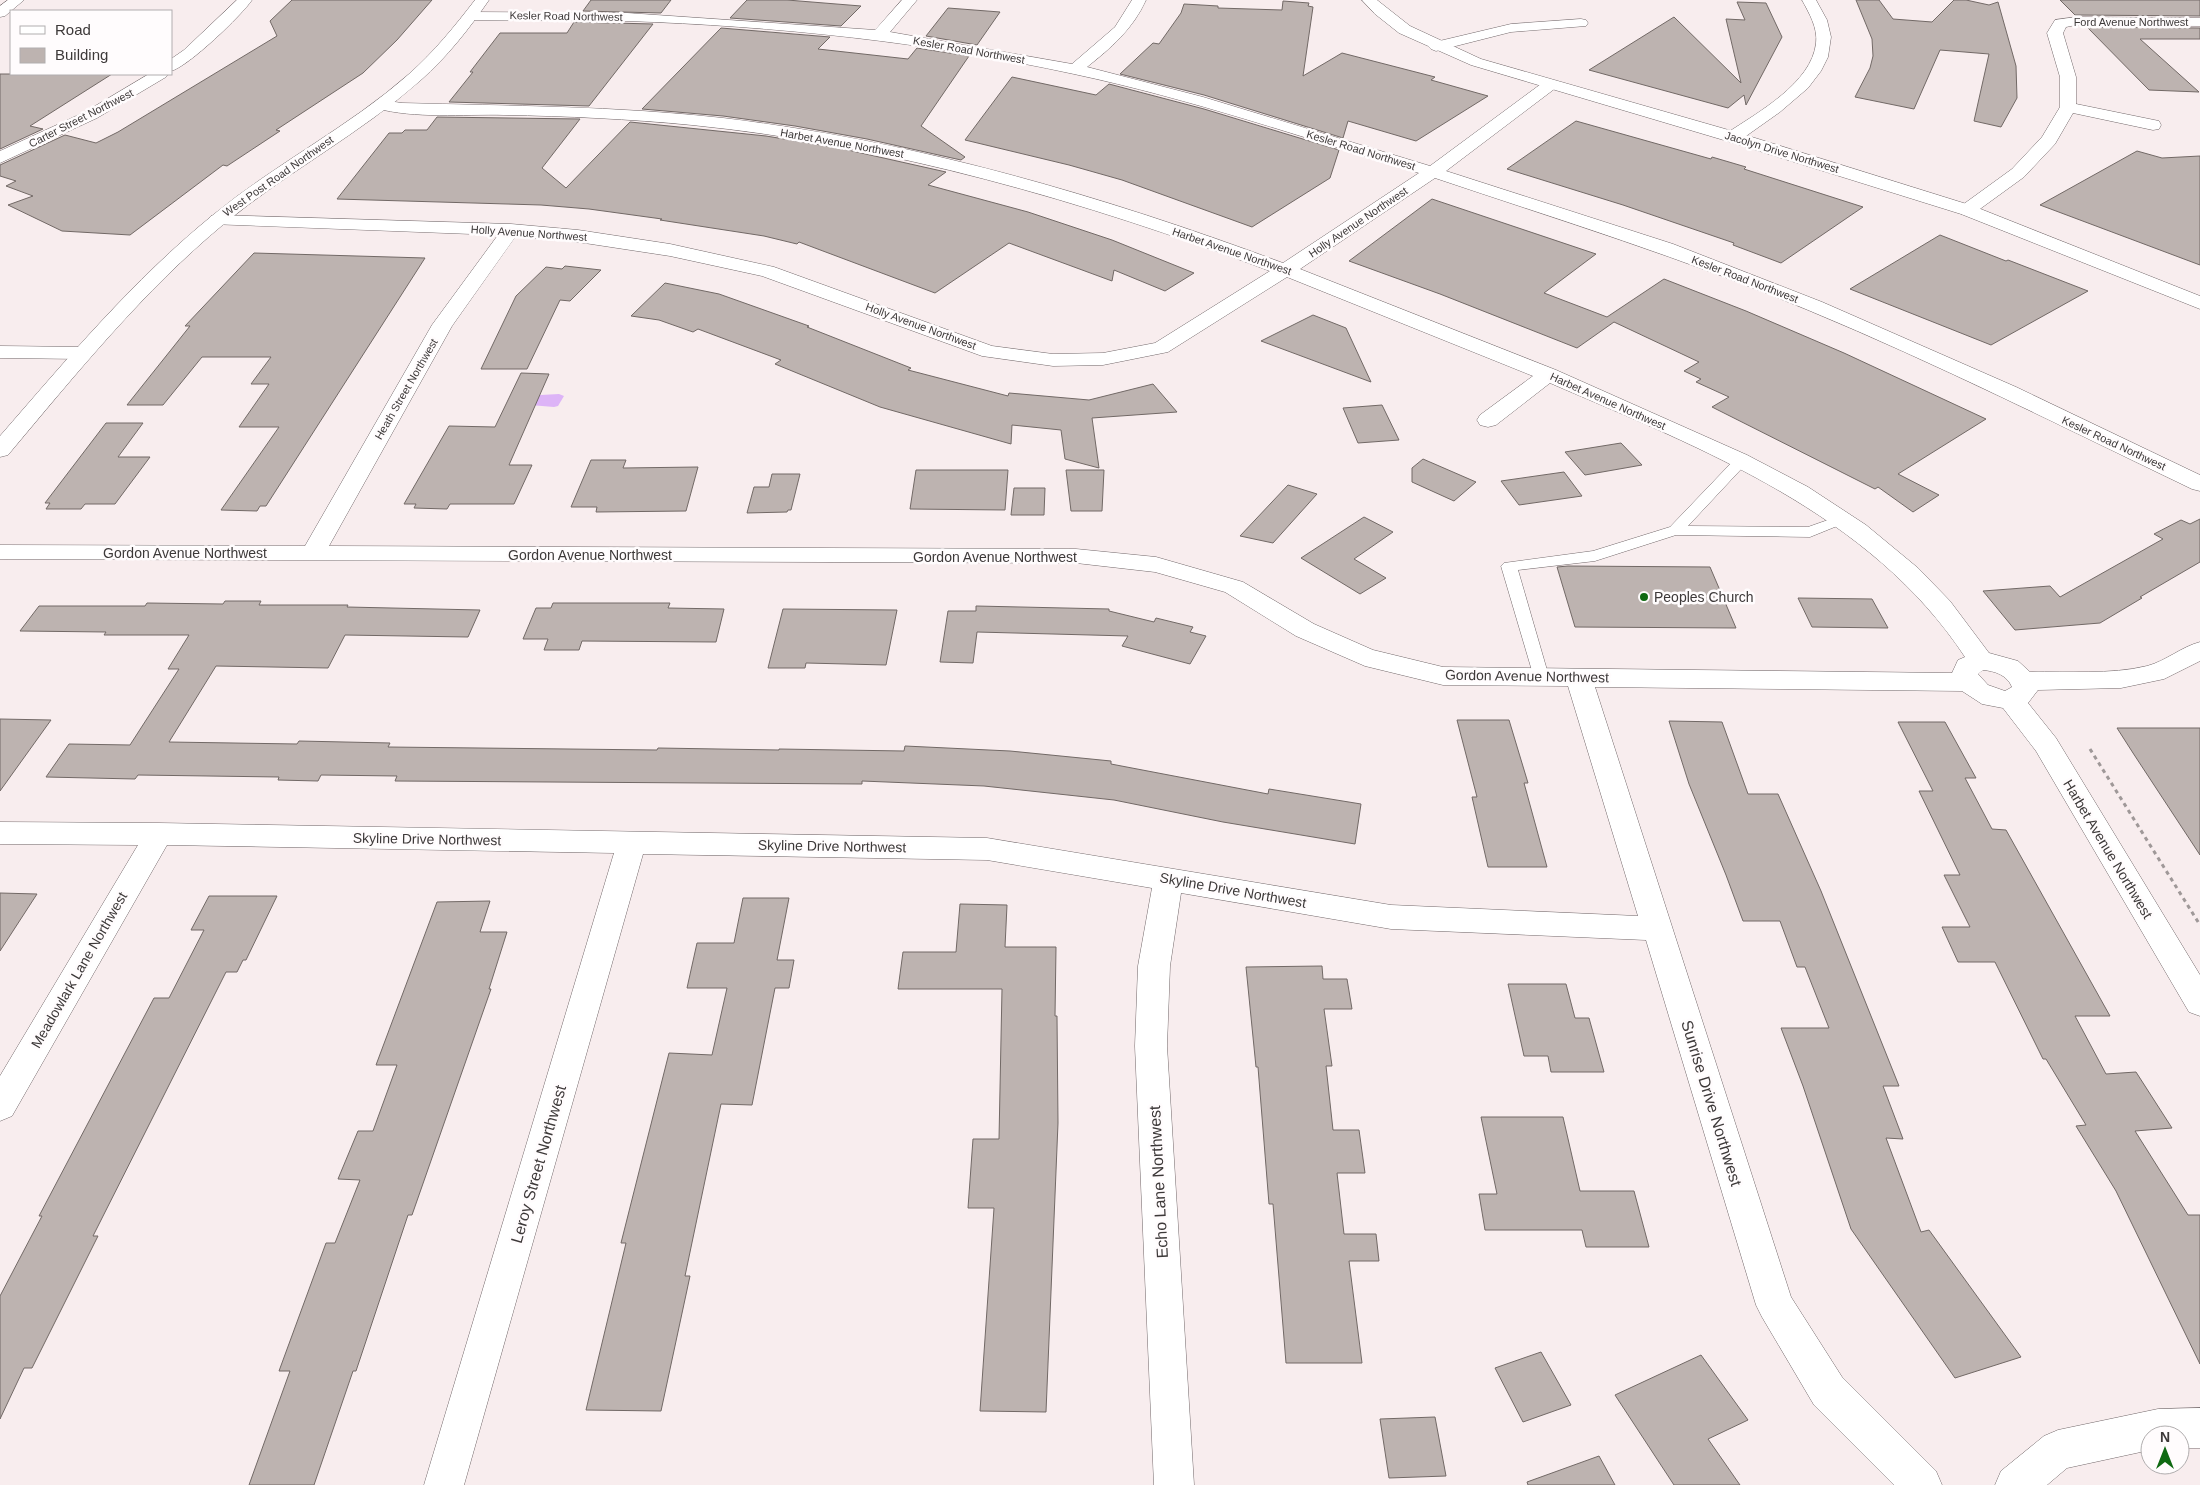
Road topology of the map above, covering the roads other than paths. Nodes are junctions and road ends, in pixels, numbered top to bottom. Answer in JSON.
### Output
{"nodes":[{"id":1,"x":17,"y":0,"type":"edge"},
{"id":2,"x":245,"y":0,"type":"edge"},
{"id":3,"x":482,"y":0,"type":"edge"},
{"id":4,"x":910,"y":0,"type":"edge"},
{"id":5,"x":1139,"y":0,"type":"edge"},
{"id":6,"x":1369,"y":0,"type":"edge"},
{"id":7,"x":1809,"y":0,"type":"edge"},
{"id":8,"x":0,"y":13,"type":"edge"},
{"id":9,"x":471,"y":16,"type":"junction"},
{"id":10,"x":1581,"y":22,"type":"dead end"},
{"id":11,"x":2200,"y":22,"type":"edge"},
{"id":12,"x":879,"y":36,"type":"junction"},
{"id":13,"x":1436,"y":46,"type":"junction"},
{"id":14,"x":172,"y":65,"type":"edge"},
{"id":15,"x":1075,"y":69,"type":"junction"},
{"id":16,"x":158,"y":75,"type":"edge"},
{"id":17,"x":1551,"y":84,"type":"junction"},
{"id":18,"x":381,"y":105,"type":"junction"},
{"id":19,"x":2068,"y":108,"type":"junction"},
{"id":20,"x":2153,"y":125,"type":"dead end"},
{"id":21,"x":1733,"y":136,"type":"junction"},
{"id":22,"x":0,"y":158,"type":"edge"},
{"id":23,"x":1433,"y":172,"type":"junction"},
{"id":24,"x":1967,"y":210,"type":"junction"},
{"id":25,"x":217,"y":220,"type":"junction"},
{"id":26,"x":511,"y":230,"type":"junction"},
{"id":27,"x":1287,"y":269,"type":"junction"},
{"id":28,"x":2200,"y":303,"type":"edge"},
{"id":29,"x":0,"y":352,"type":"edge"},
{"id":30,"x":83,"y":353,"type":"junction"},
{"id":31,"x":1549,"y":374,"type":"junction"},
{"id":32,"x":1488,"y":420,"type":"dead end"},
{"id":33,"x":0,"y":450,"type":"edge"},
{"id":34,"x":1740,"y":462,"type":"junction"},
{"id":35,"x":2200,"y":484,"type":"edge"},
{"id":36,"x":1842,"y":519,"type":"junction"},
{"id":37,"x":1675,"y":530,"type":"junction"},
{"id":38,"x":0,"y":552,"type":"edge"},
{"id":39,"x":312,"y":554,"type":"junction"},
{"id":40,"x":2200,"y":650,"type":"edge"},
{"id":41,"x":1974,"y":672,"type":"junction"},
{"id":42,"x":1541,"y":677,"type":"junction"},
{"id":43,"x":1579,"y":678,"type":"junction"},
{"id":44,"x":2017,"y":690,"type":"junction"},
{"id":45,"x":0,"y":833,"type":"edge"},
{"id":46,"x":159,"y":834,"type":"junction"},
{"id":47,"x":632,"y":842,"type":"junction"},
{"id":48,"x":1168,"y":879,"type":"junction"},
{"id":49,"x":1657,"y":930,"type":"junction"},
{"id":50,"x":2200,"y":1003,"type":"edge"},
{"id":51,"x":0,"y":1106,"type":"edge"},
{"id":52,"x":2200,"y":1428,"type":"edge"},
{"id":53,"x":444,"y":1485,"type":"edge"},
{"id":54,"x":1174,"y":1485,"type":"edge"},
{"id":55,"x":1922,"y":1485,"type":"edge"},
{"id":56,"x":2015,"y":1485,"type":"edge"}],
"edges":[{"from":1,"to":8,"type":"street"},
{"from":2,"to":14,"type":"street"},
{"from":3,"to":9,"type":"street","name":"West Post Road Northwest"},
{"from":4,"to":12,"type":"street"},
{"from":5,"to":15,"type":"street"},
{"from":6,"to":13,"type":"street","name":"Jacolyn Drive Northwest"},
{"from":7,"to":21,"type":"street"},
{"from":9,"to":12,"type":"street","name":"Kesler Road Northwest"},
{"from":9,"to":18,"type":"street","name":"West Post Road Northwest"},
{"from":10,"to":13,"type":"street"},
{"from":11,"to":19,"type":"street","name":"Ford Avenue Northwest"},
{"from":12,"to":15,"type":"street","name":"Kesler Road Northwest"},
{"from":13,"to":17,"type":"street","name":"Jacolyn Drive Northwest"},
{"from":15,"to":23,"type":"street","name":"Kesler Road Northwest"},
{"from":16,"to":22,"type":"street","name":"Carter Street Northwest"},
{"from":17,"to":21,"type":"street","name":"Jacolyn Drive Northwest"},
{"from":17,"to":23,"type":"street","name":"Holly Avenue Northwest"},
{"from":18,"to":25,"type":"street","name":"West Post Road Northwest"},
{"from":18,"to":27,"type":"street","name":"Harbet Avenue Northwest"},
{"from":19,"to":20,"type":"street"},
{"from":19,"to":24,"type":"street"},
{"from":21,"to":24,"type":"street","name":"Jacolyn Drive Northwest"},
{"from":23,"to":27,"type":"street","name":"Holly Avenue Northwest"},
{"from":23,"to":35,"type":"street","name":"Kesler Road Northwest"},
{"from":24,"to":28,"type":"street","name":"Jacolyn Drive Northwest"},
{"from":25,"to":26,"type":"street","name":"Holly Avenue Northwest"},
{"from":25,"to":30,"type":"street","name":"West Post Road Northwest"},
{"from":26,"to":27,"type":"street","name":"Holly Avenue Northwest"},
{"from":26,"to":39,"type":"street","name":"Heath Street Northwest"},
{"from":27,"to":31,"type":"street","name":"Harbet Avenue Northwest"},
{"from":29,"to":30,"type":"street"},
{"from":30,"to":33,"type":"street","name":"West Post Road Northwest"},
{"from":31,"to":32,"type":"street"},
{"from":31,"to":34,"type":"street","name":"Harbet Avenue Northwest"},
{"from":34,"to":36,"type":"street","name":"Harbet Avenue Northwest"},
{"from":34,"to":37,"type":"lane"},
{"from":36,"to":37,"type":"lane"},
{"from":36,"to":41,"type":"street","name":"Harbet Avenue Northwest"},
{"from":37,"to":42,"type":"lane"},
{"from":38,"to":39,"type":"street","name":"Gordon Avenue Northwest"},
{"from":39,"to":42,"type":"street","name":"Gordon Avenue Northwest"},
{"from":40,"to":44,"type":"street"},
{"from":41,"to":43,"type":"street","name":"Gordon Avenue Northwest"},
{"from":41,"to":44,"type":"street"},
{"from":42,"to":43,"type":"street","name":"Gordon Avenue Northwest"},
{"from":43,"to":49,"type":"street","name":"Sunrise Drive Northwest"},
{"from":44,"to":50,"type":"street","name":"Harbet Avenue Northwest"},
{"from":45,"to":46,"type":"street","name":"Skyline Drive Northwest"},
{"from":46,"to":47,"type":"street","name":"Skyline Drive Northwest"},
{"from":46,"to":51,"type":"street","name":"Meadowlark Lane Northwest"},
{"from":47,"to":48,"type":"street","name":"Skyline Drive Northwest"},
{"from":47,"to":53,"type":"street","name":"Leroy Street Northwest"},
{"from":48,"to":49,"type":"street","name":"Skyline Drive Northwest"},
{"from":48,"to":54,"type":"street","name":"Echo Lane Northwest"},
{"from":49,"to":55,"type":"street","name":"Sunrise Drive Northwest"},
{"from":52,"to":56,"type":"street"}]}
